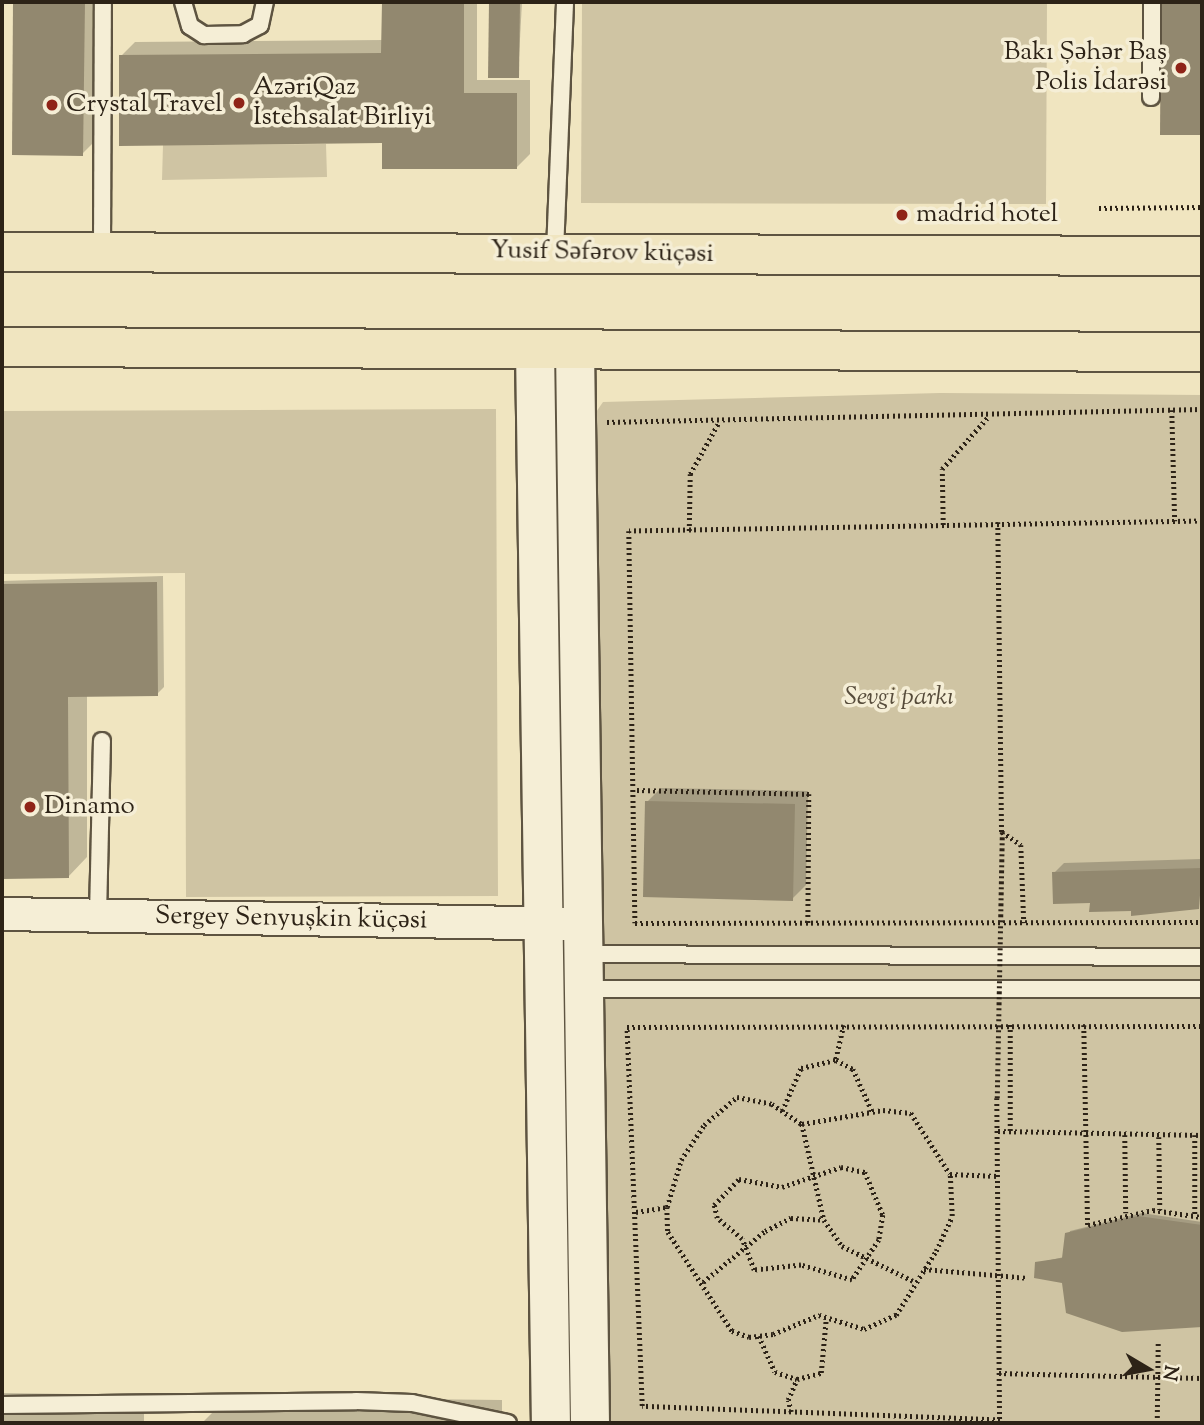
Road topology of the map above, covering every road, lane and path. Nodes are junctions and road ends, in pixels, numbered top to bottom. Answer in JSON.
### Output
{"nodes":[{"id":1,"x":103,"y":2,"type":"edge"},
{"id":2,"x":183,"y":2,"type":"edge"},
{"id":3,"x":265,"y":2,"type":"edge"},
{"id":4,"x":565,"y":2,"type":"edge"},
{"id":5,"x":1152,"y":2,"type":"edge"},
{"id":6,"x":1151,"y":97,"type":"dead end"},
{"id":7,"x":1099,"y":208,"type":"dead end"},
{"id":8,"x":1202,"y":208,"type":"edge"},
{"id":9,"x":2,"y":252,"type":"edge"},
{"id":10,"x":555,"y":252,"type":"junction"},
{"id":11,"x":102,"y":253,"type":"junction"},
{"id":12,"x":1202,"y":256,"type":"edge"},
{"id":13,"x":1099,"y":257,"type":"junction"},
{"id":14,"x":1202,"y":267,"type":"edge"},
{"id":15,"x":2,"y":347,"type":"edge"},
{"id":16,"x":535,"y":349,"type":"junction"},
{"id":17,"x":575,"y":349,"type":"junction"},
{"id":18,"x":1202,"y":352,"type":"edge"},
{"id":19,"x":1202,"y":409,"type":"edge"},
{"id":20,"x":1172,"y":410,"type":"junction"},
{"id":21,"x":989,"y":416,"type":"junction"},
{"id":22,"x":598,"y":422,"type":"dead end"},
{"id":23,"x":719,"y":422,"type":"junction"},
{"id":24,"x":1174,"y":521,"type":"junction"},
{"id":25,"x":1202,"y":521,"type":"edge"},
{"id":26,"x":998,"y":522,"type":"junction"},
{"id":27,"x":943,"y":525,"type":"junction"},
{"id":28,"x":690,"y":531,"type":"junction"},
{"id":29,"x":102,"y":741,"type":"dead end"},
{"id":30,"x":637,"y":790,"type":"junction"},
{"id":31,"x":1002,"y":832,"type":"junction"},
{"id":32,"x":2,"y":914,"type":"edge"},
{"id":33,"x":98,"y":916,"type":"junction"},
{"id":34,"x":1202,"y":922,"type":"edge"},
{"id":35,"x":543,"y":923,"type":"junction"},
{"id":36,"x":1024,"y":923,"type":"junction"},
{"id":37,"x":807,"y":925,"type":"junction"},
{"id":38,"x":581,"y":956,"type":"junction"},
{"id":39,"x":1202,"y":957,"type":"edge"},
{"id":40,"x":1202,"y":989,"type":"edge"},
{"id":41,"x":1010,"y":1023,"type":"junction"},
{"id":42,"x":844,"y":1025,"type":"junction"},
{"id":43,"x":1084,"y":1026,"type":"junction"},
{"id":44,"x":1202,"y":1026,"type":"edge"},
{"id":45,"x":836,"y":1060,"type":"junction"},
{"id":46,"x":782,"y":1111,"type":"junction"},
{"id":47,"x":873,"y":1112,"type":"junction"},
{"id":48,"x":802,"y":1124,"type":"junction"},
{"id":49,"x":998,"y":1131,"type":"junction"},
{"id":50,"x":1010,"y":1131,"type":"junction"},
{"id":51,"x":1087,"y":1132,"type":"junction"},
{"id":52,"x":1125,"y":1135,"type":"junction"},
{"id":53,"x":1195,"y":1135,"type":"junction"},
{"id":54,"x":1202,"y":1135,"type":"edge"},
{"id":55,"x":1159,"y":1137,"type":"junction"},
{"id":56,"x":816,"y":1174,"type":"junction"},
{"id":57,"x":950,"y":1174,"type":"junction"},
{"id":58,"x":998,"y":1175,"type":"junction"},
{"id":59,"x":667,"y":1207,"type":"junction"},
{"id":60,"x":1160,"y":1210,"type":"junction"},
{"id":61,"x":636,"y":1212,"type":"junction"},
{"id":62,"x":1126,"y":1213,"type":"junction"},
{"id":63,"x":1195,"y":1215,"type":"junction"},
{"id":64,"x":1202,"y":1217,"type":"edge"},
{"id":65,"x":824,"y":1220,"type":"junction"},
{"id":66,"x":746,"y":1249,"type":"junction"},
{"id":67,"x":865,"y":1262,"type":"junction"},
{"id":68,"x":923,"y":1269,"type":"junction"},
{"id":69,"x":999,"y":1277,"type":"junction"},
{"id":70,"x":1028,"y":1278,"type":"dead end"},
{"id":71,"x":913,"y":1281,"type":"junction"},
{"id":72,"x":703,"y":1282,"type":"junction"},
{"id":73,"x":826,"y":1318,"type":"junction"},
{"id":74,"x":759,"y":1336,"type":"junction"},
{"id":75,"x":1158,"y":1342,"type":"dead end"},
{"id":76,"x":999,"y":1374,"type":"junction"},
{"id":77,"x":1157,"y":1377,"type":"junction"},
{"id":78,"x":1202,"y":1378,"type":"edge"},
{"id":79,"x":797,"y":1379,"type":"junction"},
{"id":80,"x":2,"y":1405,"type":"edge"},
{"id":81,"x":791,"y":1412,"type":"junction"},
{"id":82,"x":508,"y":1423,"type":"edge"},
{"id":83,"x":551,"y":1423,"type":"edge"},
{"id":84,"x":590,"y":1423,"type":"edge"},
{"id":85,"x":1157,"y":1423,"type":"edge"}],
"edges":[{"from":1,"to":11,"type":"lane"},
{"from":2,"to":3,"type":"lane"},
{"from":4,"to":10,"type":"lane"},
{"from":5,"to":6,"type":"lane"},
{"from":7,"to":8,"type":"path"},
{"from":9,"to":11,"type":"highway","name":"Yusif Səfərov küçəsi"},
{"from":10,"to":11,"type":"highway","name":"Yusif Səfərov küçəsi"},
{"from":10,"to":13,"type":"highway","name":"Yusif Səfərov küçəsi"},
{"from":12,"to":13,"type":"highway","name":"Yusif Səfərov küçəsi"},
{"from":13,"to":14,"type":"highway"},
{"from":15,"to":16,"type":"highway"},
{"from":16,"to":17,"type":"highway"},
{"from":16,"to":35,"type":"street"},
{"from":17,"to":18,"type":"highway"},
{"from":17,"to":38,"type":"street"},
{"from":19,"to":20,"type":"path"},
{"from":20,"to":21,"type":"path"},
{"from":20,"to":24,"type":"path"},
{"from":21,"to":23,"type":"path"},
{"from":21,"to":27,"type":"path"},
{"from":22,"to":23,"type":"path"},
{"from":23,"to":28,"type":"path"},
{"from":24,"to":25,"type":"path"},
{"from":24,"to":26,"type":"path"},
{"from":26,"to":27,"type":"path"},
{"from":26,"to":31,"type":"path"},
{"from":27,"to":28,"type":"path"},
{"from":28,"to":30,"type":"path"},
{"from":29,"to":33,"type":"lane"},
{"from":30,"to":37,"type":"path"},
{"from":30,"to":37,"type":"path"},
{"from":31,"to":36,"type":"path"},
{"from":31,"to":49,"type":"path","bridge":true},
{"from":32,"to":33,"type":"street","name":"Sergey Senyuşkin küçəsi"},
{"from":33,"to":35,"type":"street","name":"Sergey Senyuşkin küçəsi"},
{"from":34,"to":36,"type":"path"},
{"from":35,"to":38,"type":"street","name":"Sergey Senyuşkin küçəsi"},
{"from":35,"to":83,"type":"street"},
{"from":36,"to":37,"type":"path"},
{"from":38,"to":39,"type":"lane"},
{"from":38,"to":40,"type":"lane"},
{"from":38,"to":84,"type":"street"},
{"from":41,"to":42,"type":"path"},
{"from":41,"to":43,"type":"path"},
{"from":41,"to":50,"type":"path"},
{"from":42,"to":45,"type":"path"},
{"from":42,"to":61,"type":"path"},
{"from":43,"to":44,"type":"path"},
{"from":43,"to":51,"type":"path"},
{"from":45,"to":46,"type":"path"},
{"from":45,"to":47,"type":"path"},
{"from":46,"to":48,"type":"path"},
{"from":46,"to":59,"type":"path"},
{"from":47,"to":48,"type":"path"},
{"from":47,"to":57,"type":"path"},
{"from":48,"to":56,"type":"path"},
{"from":49,"to":50,"type":"path"},
{"from":49,"to":58,"type":"path"},
{"from":50,"to":51,"type":"path"},
{"from":51,"to":52,"type":"path"},
{"from":51,"to":62,"type":"path"},
{"from":52,"to":55,"type":"path"},
{"from":52,"to":62,"type":"path"},
{"from":53,"to":54,"type":"path"},
{"from":53,"to":55,"type":"path"},
{"from":53,"to":63,"type":"path"},
{"from":55,"to":60,"type":"path"},
{"from":56,"to":65,"type":"path"},
{"from":56,"to":66,"type":"path"},
{"from":56,"to":67,"type":"path"},
{"from":57,"to":58,"type":"path"},
{"from":57,"to":68,"type":"path"},
{"from":58,"to":69,"type":"path"},
{"from":59,"to":61,"type":"path"},
{"from":59,"to":72,"type":"path"},
{"from":60,"to":62,"type":"path"},
{"from":60,"to":63,"type":"path"},
{"from":61,"to":81,"type":"path"},
{"from":63,"to":64,"type":"path"},
{"from":65,"to":66,"type":"path"},
{"from":65,"to":67,"type":"path"},
{"from":66,"to":67,"type":"path"},
{"from":66,"to":72,"type":"path"},
{"from":67,"to":71,"type":"path"},
{"from":68,"to":69,"type":"path"},
{"from":68,"to":71,"type":"path"},
{"from":69,"to":70,"type":"path"},
{"from":69,"to":76,"type":"path"},
{"from":71,"to":73,"type":"path"},
{"from":72,"to":74,"type":"path"},
{"from":73,"to":74,"type":"path"},
{"from":73,"to":79,"type":"path"},
{"from":74,"to":79,"type":"path"},
{"from":75,"to":77,"type":"path"},
{"from":76,"to":77,"type":"path"},
{"from":76,"to":81,"type":"path"},
{"from":77,"to":78,"type":"path"},
{"from":77,"to":85,"type":"path"},
{"from":79,"to":81,"type":"path"},
{"from":80,"to":82,"type":"lane"}]}
